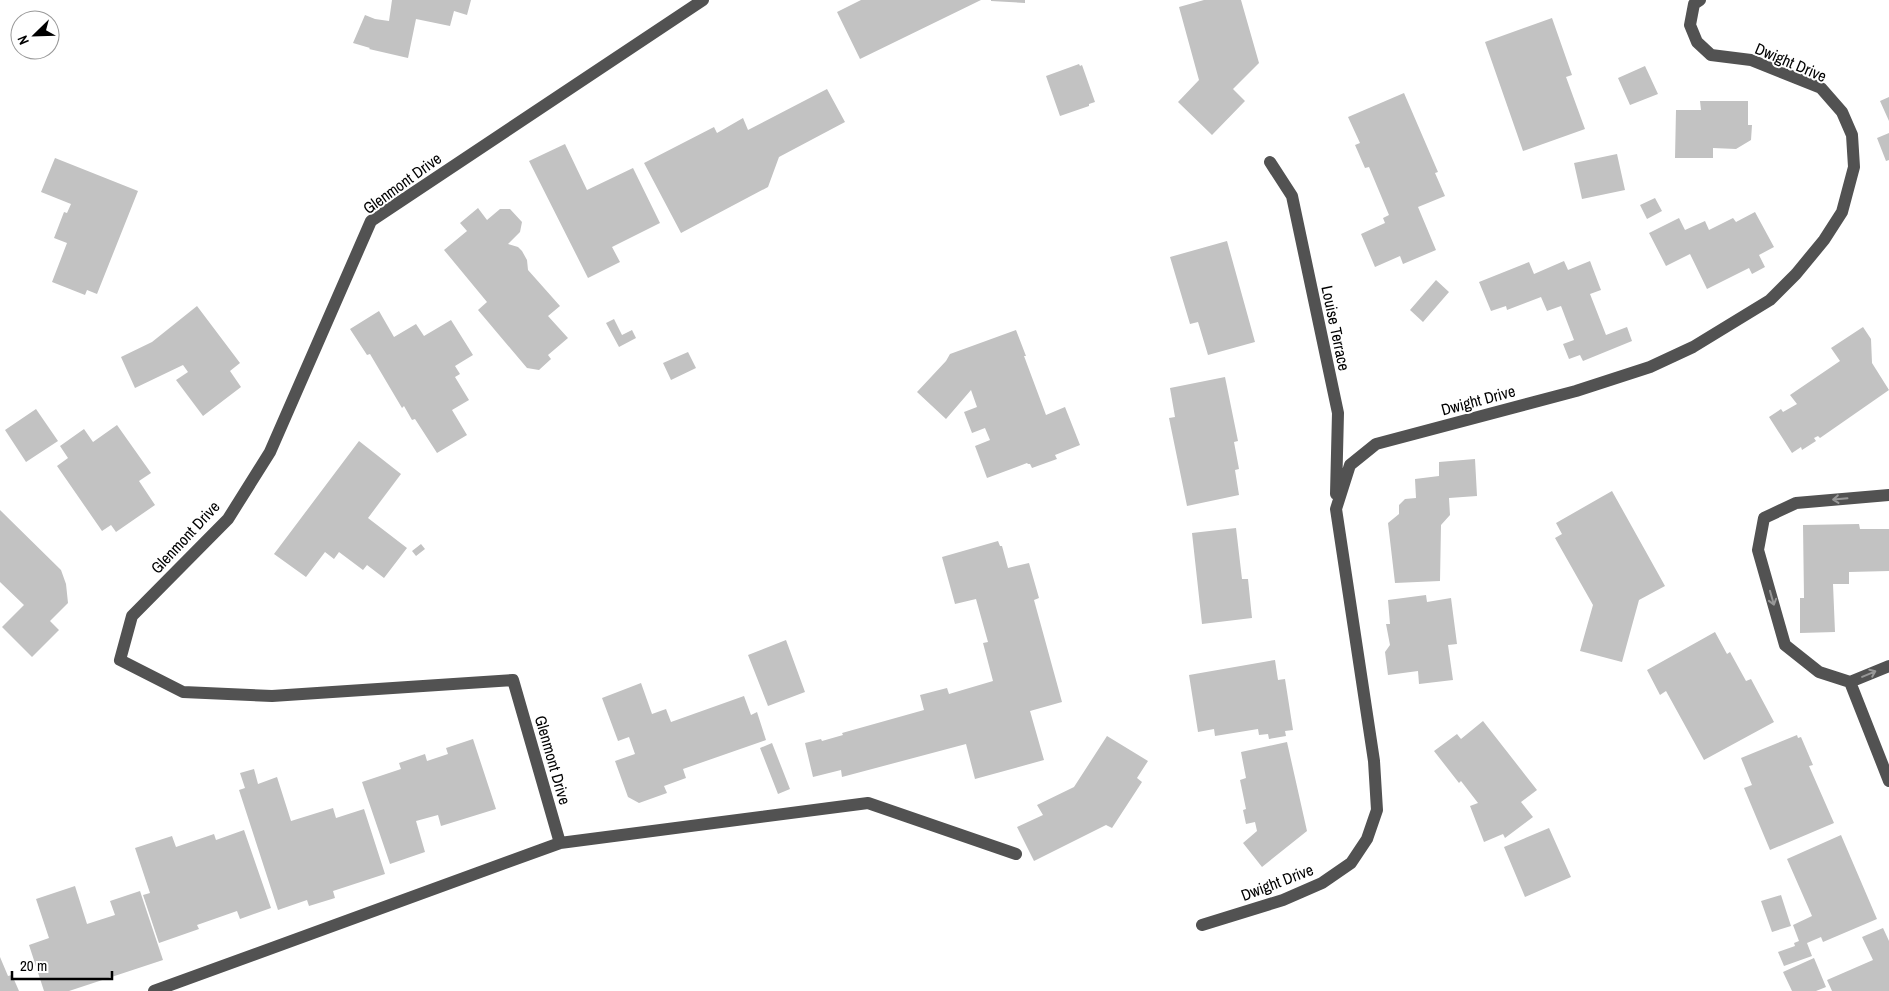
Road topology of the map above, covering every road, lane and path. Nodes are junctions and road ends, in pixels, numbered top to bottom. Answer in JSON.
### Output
{"nodes":[{"id":1,"x":703,"y":0,"type":"edge"},
{"id":2,"x":1700,"y":0,"type":"edge"},
{"id":3,"x":1270,"y":162,"type":"dead end"},
{"id":4,"x":1889,"y":495,"type":"edge"},
{"id":5,"x":1336,"y":509,"type":"junction"},
{"id":6,"x":1889,"y":666,"type":"edge"},
{"id":7,"x":1850,"y":682,"type":"junction"},
{"id":8,"x":1889,"y":781,"type":"edge"},
{"id":9,"x":560,"y":843,"type":"junction"},
{"id":10,"x":1016,"y":854,"type":"dead end"},
{"id":11,"x":1202,"y":925,"type":"dead end"},
{"id":12,"x":154,"y":991,"type":"edge"}],
"edges":[{"from":1,"to":9,"type":"street","name":"Glenmont Drive"},
{"from":2,"to":5,"type":"street","name":"Dwight Drive"},
{"from":3,"to":5,"type":"street","name":"Louise Terrace"},
{"from":4,"to":7,"type":"street","one_way":true},
{"from":5,"to":11,"type":"street","name":"Dwight Drive"},
{"from":7,"to":6,"type":"street","one_way":true},
{"from":7,"to":8,"type":"street"},
{"from":9,"to":10,"type":"street"},
{"from":9,"to":12,"type":"street"}]}
